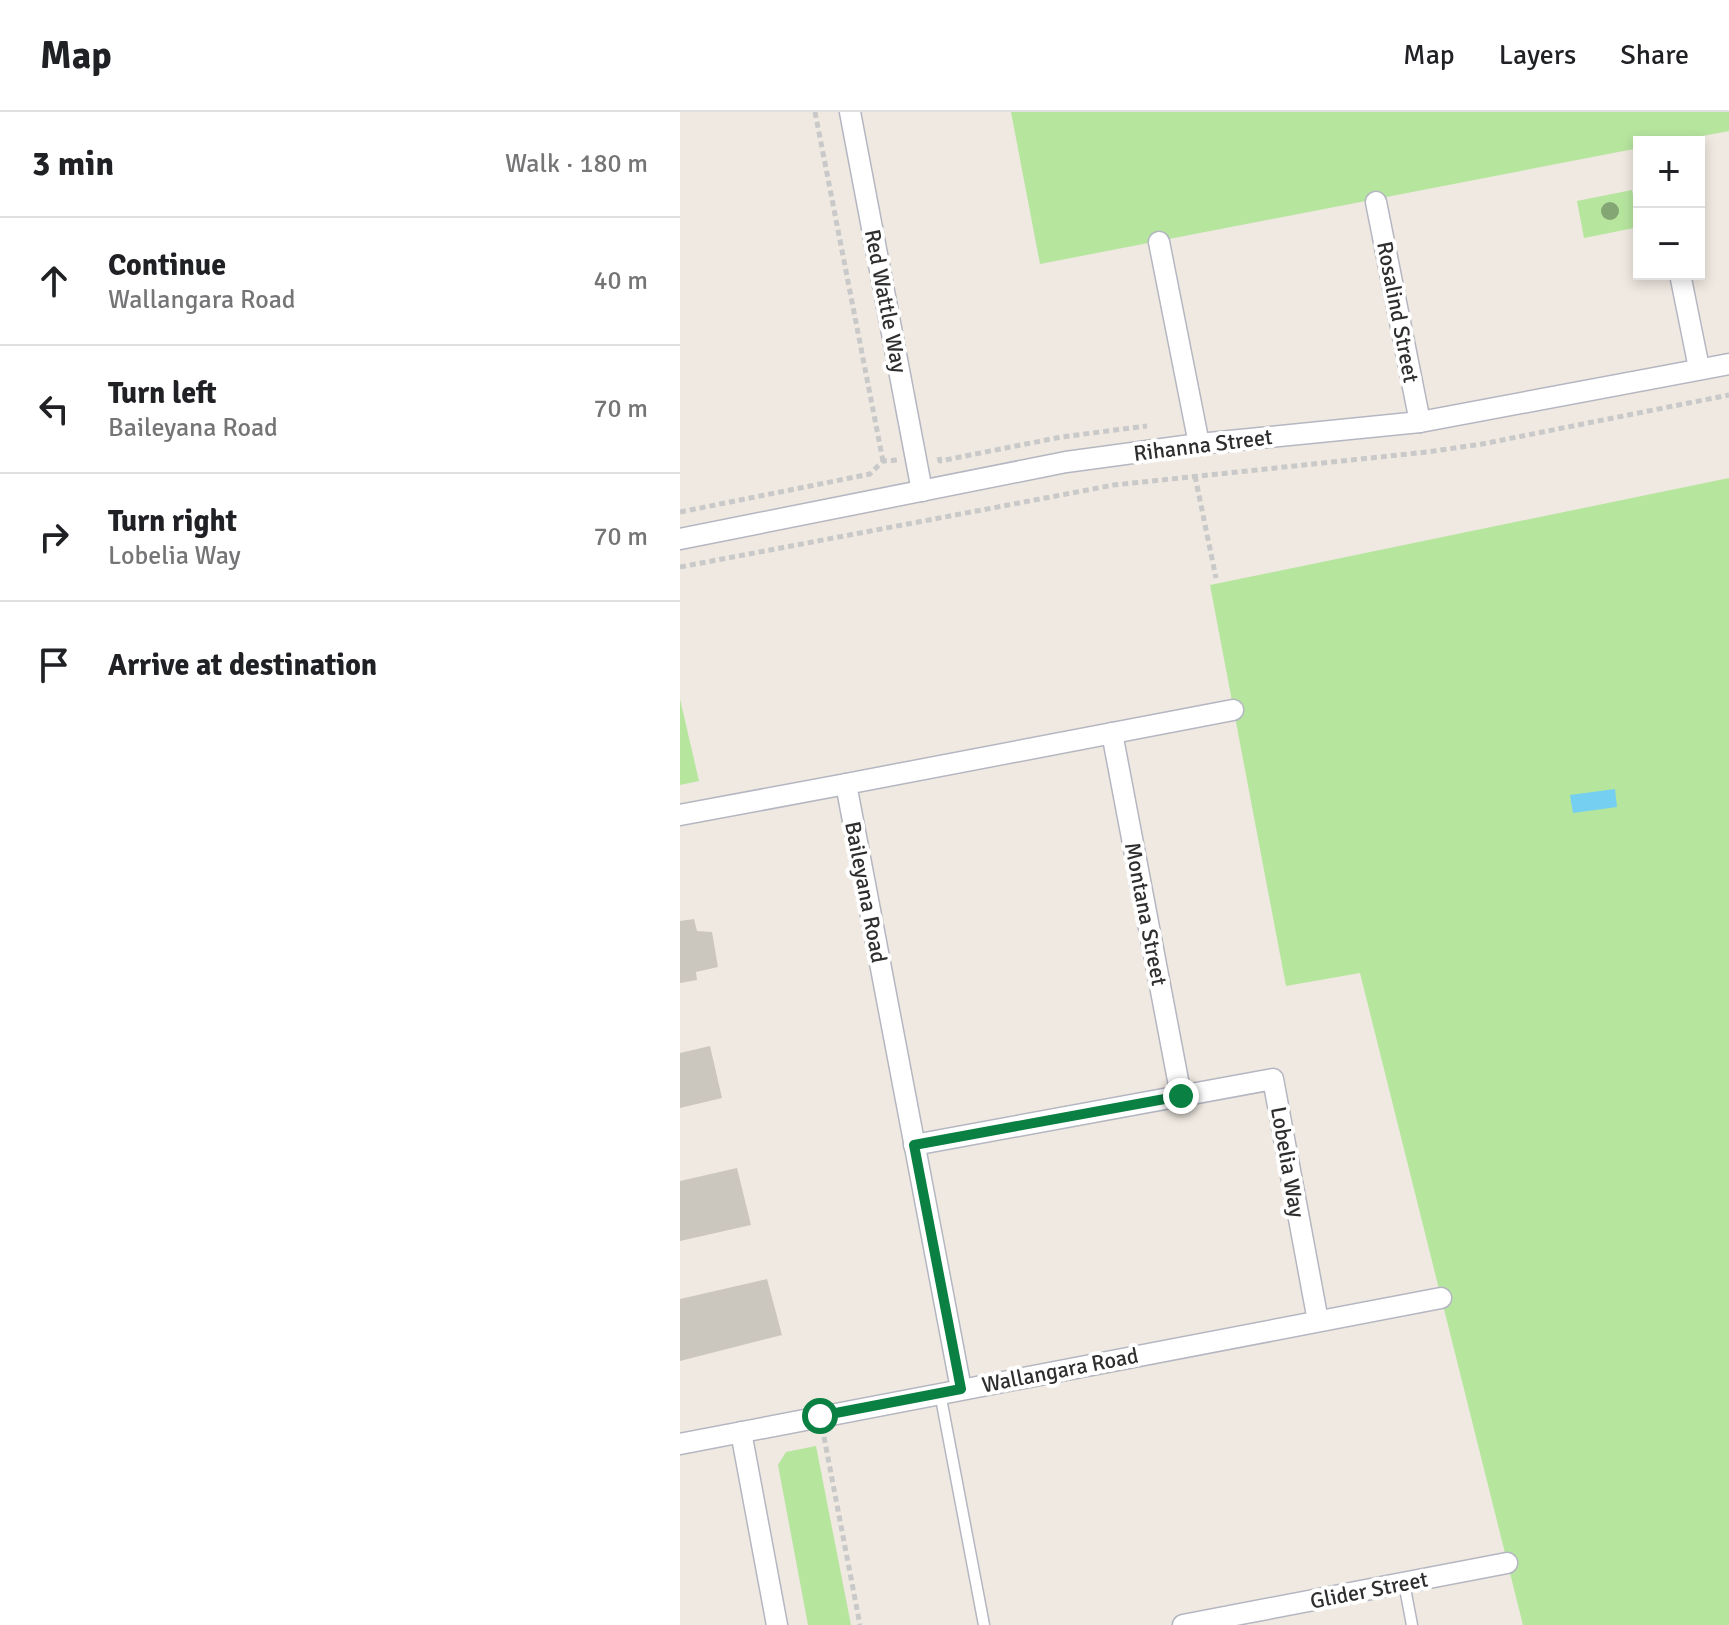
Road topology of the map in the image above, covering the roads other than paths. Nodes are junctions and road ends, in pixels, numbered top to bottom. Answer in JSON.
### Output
{"nodes":[{"id":1,"x":850,"y":112,"type":"edge"},
{"id":2,"x":1376,"y":202,"type":"dead end"},
{"id":3,"x":1159,"y":242,"type":"dead end"},
{"id":4,"x":1681,"y":280,"type":"edge"},
{"id":5,"x":1729,"y":364,"type":"edge"},
{"id":6,"x":1699,"y":368,"type":"junction"},
{"id":7,"x":1420,"y":422,"type":"junction"},
{"id":8,"x":1199,"y":444,"type":"junction"},
{"id":9,"x":922,"y":491,"type":"junction"},
{"id":10,"x":680,"y":539,"type":"edge"},
{"id":11,"x":1233,"y":710,"type":"dead end"},
{"id":12,"x":1112,"y":733,"type":"junction"},
{"id":13,"x":846,"y":784,"type":"junction"},
{"id":14,"x":680,"y":815,"type":"edge"},
{"id":15,"x":1181,"y":1096,"type":"junction"},
{"id":16,"x":914,"y":1145,"type":"junction"},
{"id":17,"x":1441,"y":1298,"type":"dead end"},
{"id":18,"x":1318,"y":1321,"type":"junction"},
{"id":19,"x":961,"y":1389,"type":"junction"},
{"id":20,"x":940,"y":1393,"type":"junction"},
{"id":21,"x":741,"y":1432,"type":"junction"},
{"id":22,"x":680,"y":1444,"type":"edge"},
{"id":23,"x":1507,"y":1563,"type":"dead end"},
{"id":24,"x":1404,"y":1583,"type":"junction"},
{"id":25,"x":1196,"y":1624,"type":"edge"},
{"id":26,"x":777,"y":1625,"type":"edge"},
{"id":27,"x":984,"y":1625,"type":"edge"},
{"id":28,"x":1412,"y":1625,"type":"edge"}],
"edges":[{"from":1,"to":9,"type":"street","name":"Red Wattle Way"},
{"from":2,"to":7,"type":"street","name":"Rosalind Street"},
{"from":3,"to":8,"type":"street"},
{"from":4,"to":6,"type":"street"},
{"from":5,"to":6,"type":"street","name":"Rihanna Street"},
{"from":6,"to":7,"type":"street","name":"Rihanna Street"},
{"from":7,"to":8,"type":"street","name":"Rihanna Street"},
{"from":8,"to":9,"type":"street","name":"Rihanna Street"},
{"from":9,"to":10,"type":"street","name":"Rihanna Street"},
{"from":11,"to":12,"type":"street"},
{"from":12,"to":13,"type":"street"},
{"from":12,"to":15,"type":"street","name":"Montana Street"},
{"from":13,"to":14,"type":"street"},
{"from":13,"to":16,"type":"street","name":"Baileyana Road"},
{"from":15,"to":16,"type":"street","name":"Lobelia Way"},
{"from":15,"to":18,"type":"street","name":"Lobelia Way"},
{"from":16,"to":19,"type":"street","name":"Baileyana Road"},
{"from":17,"to":18,"type":"street","name":"Wallangara Road"},
{"from":18,"to":19,"type":"street","name":"Wallangara Road"},
{"from":19,"to":20,"type":"street","name":"Wallangara Road"},
{"from":20,"to":21,"type":"street","name":"Wallangara Road"},
{"from":20,"to":27,"type":"lane"},
{"from":21,"to":22,"type":"street","name":"Wallangara Road"},
{"from":21,"to":26,"type":"street"},
{"from":23,"to":24,"type":"street","name":"Glider Street"},
{"from":24,"to":25,"type":"street","name":"Glider Street"},
{"from":24,"to":28,"type":"lane"}]}
